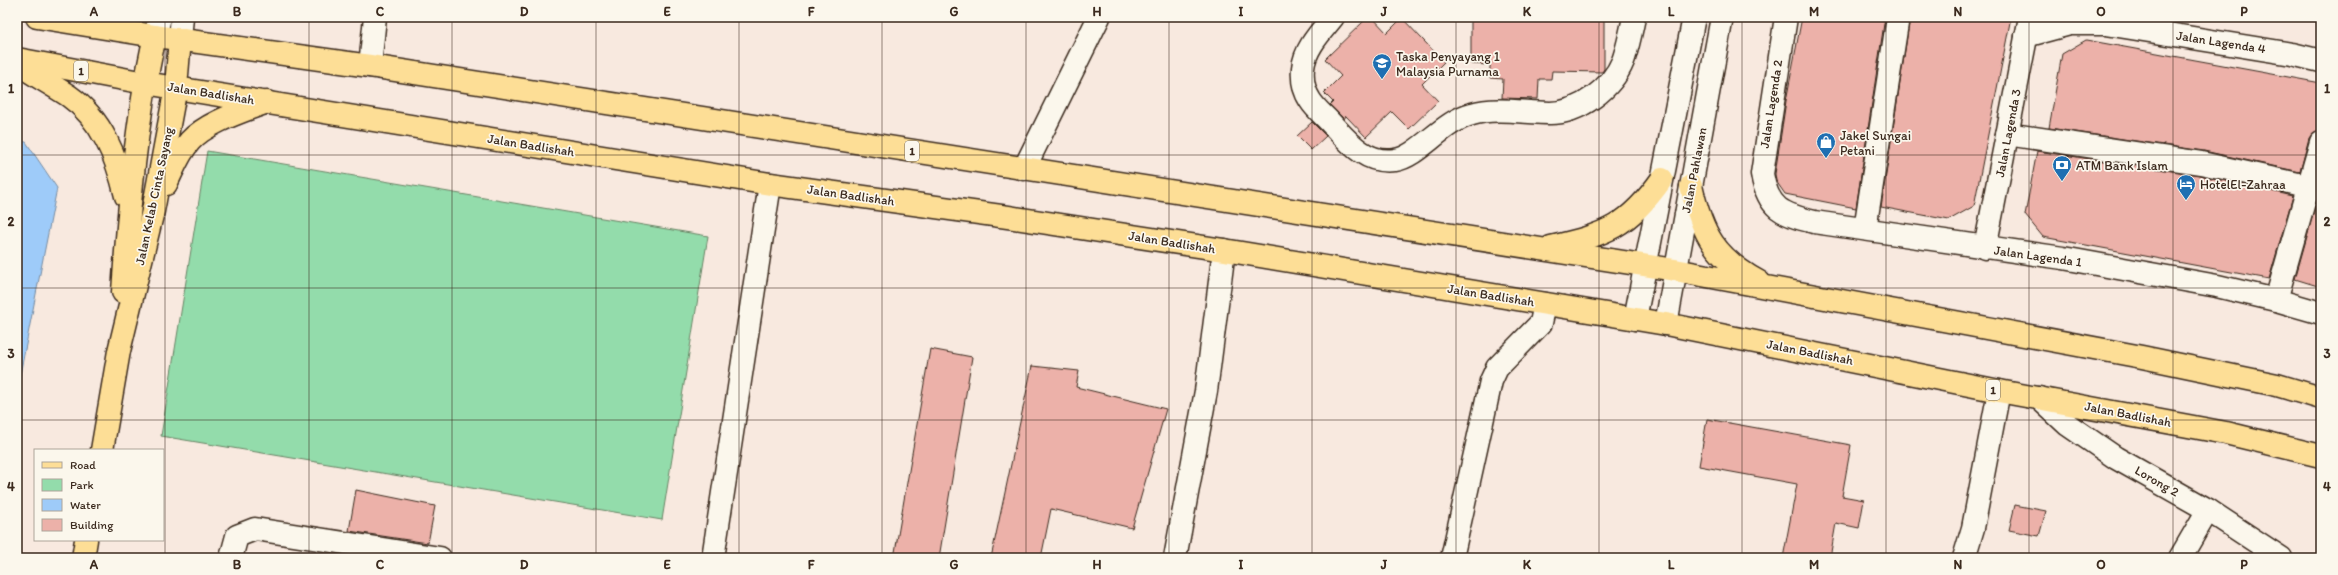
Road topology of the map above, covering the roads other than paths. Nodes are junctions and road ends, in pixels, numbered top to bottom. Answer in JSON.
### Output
{"nodes":[{"id":1,"x":37,"y":17,"type":"edge"},
{"id":2,"x":182,"y":17,"type":"edge"},
{"id":3,"x":375,"y":17,"type":"edge"},
{"id":4,"x":1099,"y":17,"type":"edge"},
{"id":5,"x":1333,"y":17,"type":"edge"},
{"id":6,"x":1634,"y":17,"type":"edge"},
{"id":7,"x":1694,"y":17,"type":"edge"},
{"id":8,"x":1722,"y":17,"type":"edge"},
{"id":9,"x":1786,"y":17,"type":"edge"},
{"id":10,"x":1898,"y":17,"type":"edge"},
{"id":11,"x":158,"y":27,"type":"edge"},
{"id":12,"x":2028,"y":27,"type":"edge"},
{"id":13,"x":180,"y":39,"type":"junction"},
{"id":14,"x":17,"y":59,"type":"edge"},
{"id":15,"x":2321,"y":61,"type":"edge"},
{"id":16,"x":17,"y":63,"type":"edge"},
{"id":17,"x":370,"y":66,"type":"junction"},
{"id":18,"x":145,"y":83,"type":"junction"},
{"id":19,"x":176,"y":87,"type":"junction"},
{"id":20,"x":267,"y":102,"type":"junction"},
{"id":21,"x":2007,"y":134,"type":"junction"},
{"id":22,"x":2321,"y":142,"type":"edge"},
{"id":23,"x":1024,"y":169,"type":"junction"},
{"id":24,"x":1662,"y":179,"type":"junction"},
{"id":25,"x":770,"y":184,"type":"junction"},
{"id":26,"x":1691,"y":186,"type":"junction"},
{"id":27,"x":2315,"y":187,"type":"edge"},
{"id":28,"x":1764,"y":191,"type":"joint"},
{"id":29,"x":129,"y":208,"type":"junction"},
{"id":30,"x":153,"y":211,"type":"junction"},
{"id":31,"x":1865,"y":229,"type":"junction"},
{"id":32,"x":1985,"y":248,"type":"junction"},
{"id":33,"x":1540,"y":249,"type":"junction"},
{"id":34,"x":1224,"y":250,"type":"junction"},
{"id":35,"x":1645,"y":266,"type":"junction"},
{"id":36,"x":1675,"y":270,"type":"junction"},
{"id":37,"x":1770,"y":288,"type":"junction"},
{"id":38,"x":2276,"y":300,"type":"junction"},
{"id":39,"x":1545,"y":304,"type":"junction"},
{"id":40,"x":2321,"y":313,"type":"edge"},
{"id":41,"x":1635,"y":319,"type":"junction"},
{"id":42,"x":1666,"y":324,"type":"junction"},
{"id":43,"x":119,"y":351,"type":"junction"},
{"id":44,"x":1999,"y":391,"type":"junction"},
{"id":45,"x":2039,"y":398,"type":"junction"},
{"id":46,"x":2321,"y":398,"type":"edge"},
{"id":47,"x":102,"y":449,"type":"edge"},
{"id":48,"x":2321,"y":456,"type":"edge"},
{"id":49,"x":2208,"y":510,"type":"junction"},
{"id":50,"x":86,"y":541,"type":"edge"},
{"id":51,"x":82,"y":558,"type":"edge"},
{"id":52,"x":231,"y":558,"type":"edge"},
{"id":53,"x":440,"y":558,"type":"edge"},
{"id":54,"x":713,"y":558,"type":"edge"},
{"id":55,"x":1175,"y":558,"type":"edge"},
{"id":56,"x":1452,"y":558,"type":"edge"},
{"id":57,"x":1964,"y":558,"type":"edge"},
{"id":58,"x":2180,"y":558,"type":"edge"},
{"id":59,"x":2282,"y":558,"type":"edge"}],
"edges":[{"from":1,"to":11,"type":"main road","number":"1"},
{"from":2,"to":13,"type":"street"},
{"from":3,"to":17,"type":"street"},
{"from":4,"to":23,"type":"street"},
{"from":5,"to":6,"type":"street"},
{"from":7,"to":24,"type":"street"},
{"from":8,"to":26,"type":"street","name":"Jalan Pahlawan"},
{"from":9,"to":28,"type":"street","name":"Jalan Lagenda 2"},
{"from":10,"to":31,"type":"street"},
{"from":11,"to":13,"type":"main road","number":"1"},
{"from":11,"to":18,"type":"main road","name":"Jalan Kelab Cinta Sayang"},
{"from":12,"to":15,"type":"street","name":"Jalan Lagenda 4"},
{"from":12,"to":21,"type":"street","name":"Jalan Lagenda 3"},
{"from":13,"to":17,"type":"main road","number":"1"},
{"from":13,"to":19,"type":"main road","name":"Jalan Kelab Cinta Sayang"},
{"from":14,"to":18,"type":"main road","name":"Jalan Badlishah","number":"1"},
{"from":16,"to":29,"type":"main road"},
{"from":17,"to":23,"type":"main road","number":"1"},
{"from":18,"to":19,"type":"main road","name":"Jalan Badlishah","number":"1"},
{"from":18,"to":29,"type":"main road","name":"Jalan Kelab Cinta Sayang"},
{"from":19,"to":20,"type":"main road","name":"Jalan Badlishah","number":"1"},
{"from":19,"to":30,"type":"main road","name":"Jalan Kelab Cinta Sayang"},
{"from":20,"to":25,"type":"main road","name":"Jalan Badlishah","number":"1"},
{"from":20,"to":30,"type":"main road"},
{"from":21,"to":27,"type":"street"},
{"from":21,"to":32,"type":"street","name":"Jalan Lagenda 3"},
{"from":22,"to":27,"type":"street"},
{"from":23,"to":33,"type":"main road","number":"1"},
{"from":24,"to":33,"type":"main road"},
{"from":24,"to":35,"type":"street"},
{"from":25,"to":34,"type":"main road","name":"Jalan Badlishah","number":"1"},
{"from":25,"to":54,"type":"street"},
{"from":26,"to":36,"type":"street","name":"Jalan Pahlawan"},
{"from":26,"to":37,"type":"main road"},
{"from":27,"to":38,"type":"street"},
{"from":28,"to":31,"type":"street","name":"Jalan Lagenda 1"},
{"from":29,"to":43,"type":"main road","name":"Jalan Kelab Cinta Sayang"},
{"from":30,"to":43,"type":"main road","name":"Jalan Kelab Cinta Sayang"},
{"from":31,"to":32,"type":"street","name":"Jalan Lagenda 1"},
{"from":32,"to":38,"type":"street","name":"Jalan Lagenda 1"},
{"from":33,"to":35,"type":"main road","number":"1"},
{"from":34,"to":39,"type":"main road","name":"Jalan Badlishah","number":"1"},
{"from":34,"to":55,"type":"street"},
{"from":35,"to":36,"type":"main road","number":"1"},
{"from":35,"to":41,"type":"street"},
{"from":36,"to":37,"type":"main road","number":"1"},
{"from":36,"to":42,"type":"street","name":"Jalan Pahlawan"},
{"from":37,"to":46,"type":"main road","number":"1"},
{"from":38,"to":40,"type":"street","name":"Jalan Lagenda 1"},
{"from":39,"to":41,"type":"main road","name":"Jalan Badlishah","number":"1"},
{"from":39,"to":56,"type":"street"},
{"from":41,"to":42,"type":"main road","name":"Jalan Badlishah","number":"1"},
{"from":42,"to":44,"type":"main road","name":"Jalan Badlishah","number":"1"},
{"from":43,"to":47,"type":"main road","name":"Jalan Kelab Cinta Sayang"},
{"from":44,"to":45,"type":"main road","name":"Jalan Badlishah","number":"1"},
{"from":44,"to":57,"type":"street"},
{"from":45,"to":48,"type":"main road","name":"Jalan Badlishah","number":"1"},
{"from":45,"to":49,"type":"street","name":"Lorong 2"},
{"from":49,"to":58,"type":"street"},
{"from":49,"to":59,"type":"street","name":"Lorong 2"},
{"from":50,"to":51,"type":"main road"},
{"from":52,"to":53,"type":"street"}]}
